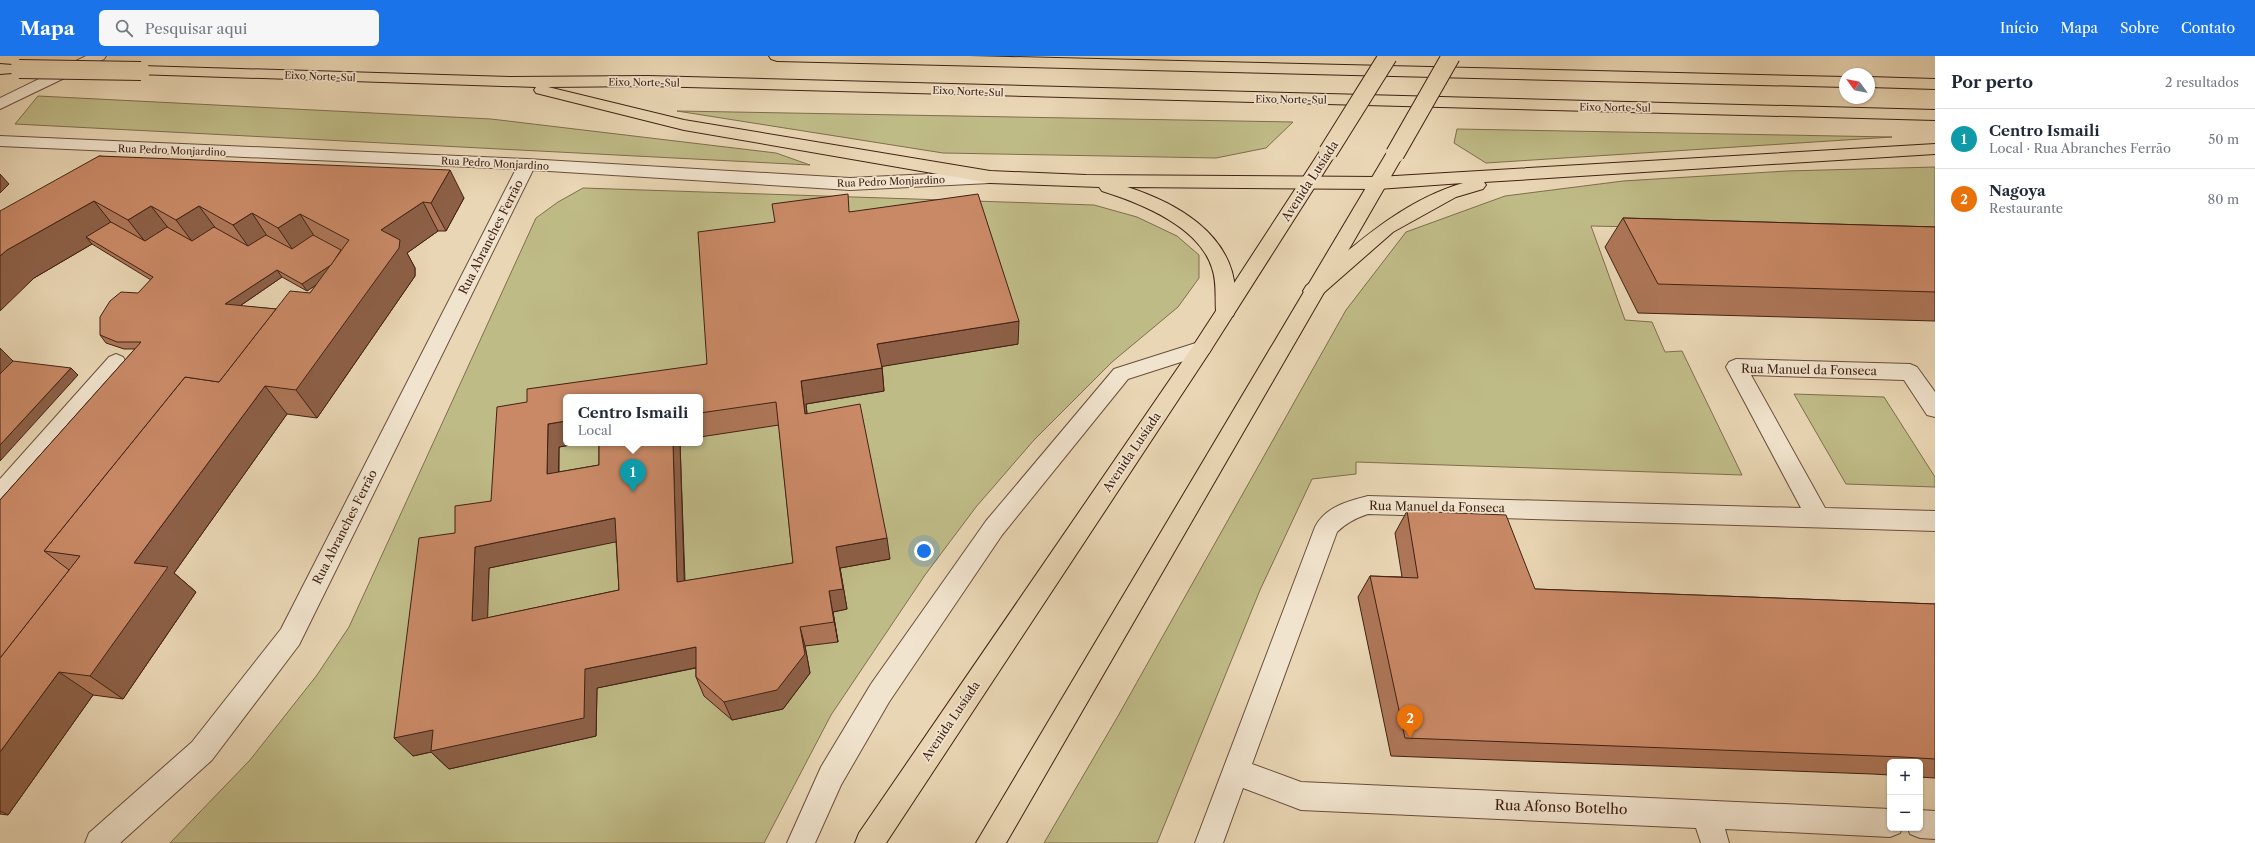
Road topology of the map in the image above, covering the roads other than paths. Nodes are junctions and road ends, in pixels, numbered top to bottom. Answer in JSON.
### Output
{"nodes":[{"id":1,"x":98,"y":56,"type":"edge"},
{"id":2,"x":777,"y":56,"type":"edge"},
{"id":3,"x":1388,"y":56,"type":"edge"},
{"id":4,"x":1451,"y":56,"type":"edge"},
{"id":5,"x":0,"y":69,"type":"edge"},
{"id":6,"x":510,"y":82,"type":"junction"},
{"id":7,"x":1839,"y":82,"type":"edge"},
{"id":8,"x":1875,"y":82,"type":"edge"},
{"id":9,"x":1935,"y":84,"type":"edge"},
{"id":10,"x":0,"y":104,"type":"edge"},
{"id":11,"x":1935,"y":115,"type":"edge"},
{"id":12,"x":0,"y":141,"type":"edge"},
{"id":13,"x":139,"y":148,"type":"junction"},
{"id":14,"x":1935,"y":149,"type":"edge"},
{"id":15,"x":124,"y":163,"type":"edge"},
{"id":16,"x":527,"y":164,"type":"junction"},
{"id":17,"x":1510,"y":175,"type":"junction"},
{"id":18,"x":990,"y":176,"type":"junction"},
{"id":19,"x":1086,"y":181,"type":"junction"},
{"id":20,"x":1307,"y":183,"type":"junction"},
{"id":21,"x":1378,"y":184,"type":"junction"},
{"id":22,"x":1313,"y":291,"type":"junction"},
{"id":23,"x":1226,"y":311,"type":"junction"},
{"id":24,"x":1202,"y":348,"type":"junction"},
{"id":25,"x":116,"y":362,"type":"dead end"},
{"id":26,"x":1935,"y":409,"type":"edge"},
{"id":27,"x":0,"y":495,"type":"edge"},
{"id":28,"x":1818,"y":518,"type":"junction"},
{"id":29,"x":1935,"y":521,"type":"edge"},
{"id":30,"x":1237,"y":771,"type":"junction"},
{"id":31,"x":1705,"y":813,"type":"junction"},
{"id":32,"x":1887,"y":823,"type":"edge"},
{"id":33,"x":1923,"y":824,"type":"edge"},
{"id":34,"x":1935,"y":825,"type":"edge"},
{"id":35,"x":99,"y":843,"type":"edge"},
{"id":36,"x":801,"y":843,"type":"edge"},
{"id":37,"x":869,"y":843,"type":"edge"},
{"id":38,"x":990,"y":843,"type":"edge"},
{"id":39,"x":1209,"y":843,"type":"edge"},
{"id":40,"x":1715,"y":843,"type":"edge"}],
"edges":[{"from":1,"to":10,"type":"street"},
{"from":2,"to":7,"type":"main road"},
{"from":3,"to":20,"type":"main road","name":"Avenida Lusíada","bridge":true},
{"from":4,"to":21,"type":"main road","bridge":true},
{"from":5,"to":6,"type":"main road","name":"Eixo Norte-Sul","bridge":true},
{"from":6,"to":11,"type":"main road","name":"Eixo Norte-Sul"},
{"from":6,"to":18,"type":"main road"},
{"from":8,"to":9,"type":"main road"},
{"from":12,"to":13,"type":"street","name":"Rua Pedro Monjardino"},
{"from":13,"to":15,"type":"street"},
{"from":13,"to":16,"type":"street","name":"Rua Pedro Monjardino"},
{"from":14,"to":17,"type":"main road"},
{"from":16,"to":18,"type":"street","name":"Rua Pedro Monjardino"},
{"from":16,"to":35,"type":"street","name":"Rua Abranches Ferrão"},
{"from":17,"to":21,"type":"main road"},
{"from":17,"to":22,"type":"main road"},
{"from":18,"to":19,"type":"main road"},
{"from":19,"to":20,"type":"main road"},
{"from":19,"to":23,"type":"main road"},
{"from":20,"to":21,"type":"main road"},
{"from":20,"to":23,"type":"main road","name":"Avenida Lusíada"},
{"from":21,"to":22,"type":"main road"},
{"from":22,"to":38,"type":"main road"},
{"from":23,"to":24,"type":"main road","name":"Avenida Lusíada"},
{"from":24,"to":36,"type":"street"},
{"from":24,"to":37,"type":"main road","name":"Avenida Lusíada"},
{"from":25,"to":27,"type":"street"},
{"from":26,"to":28,"type":"street","name":"Rua Manuel da Fonseca"},
{"from":28,"to":29,"type":"street","name":"Rua Manuel da Fonseca"},
{"from":28,"to":30,"type":"street","name":"Rua Manuel da Fonseca"},
{"from":30,"to":31,"type":"street","name":"Rua Afonso Botelho"},
{"from":30,"to":39,"type":"street","name":"Rua Manuel da Fonseca"},
{"from":31,"to":32,"type":"street","name":"Rua Afonso Botelho"},
{"from":31,"to":40,"type":"street"},
{"from":33,"to":34,"type":"street"}]}
